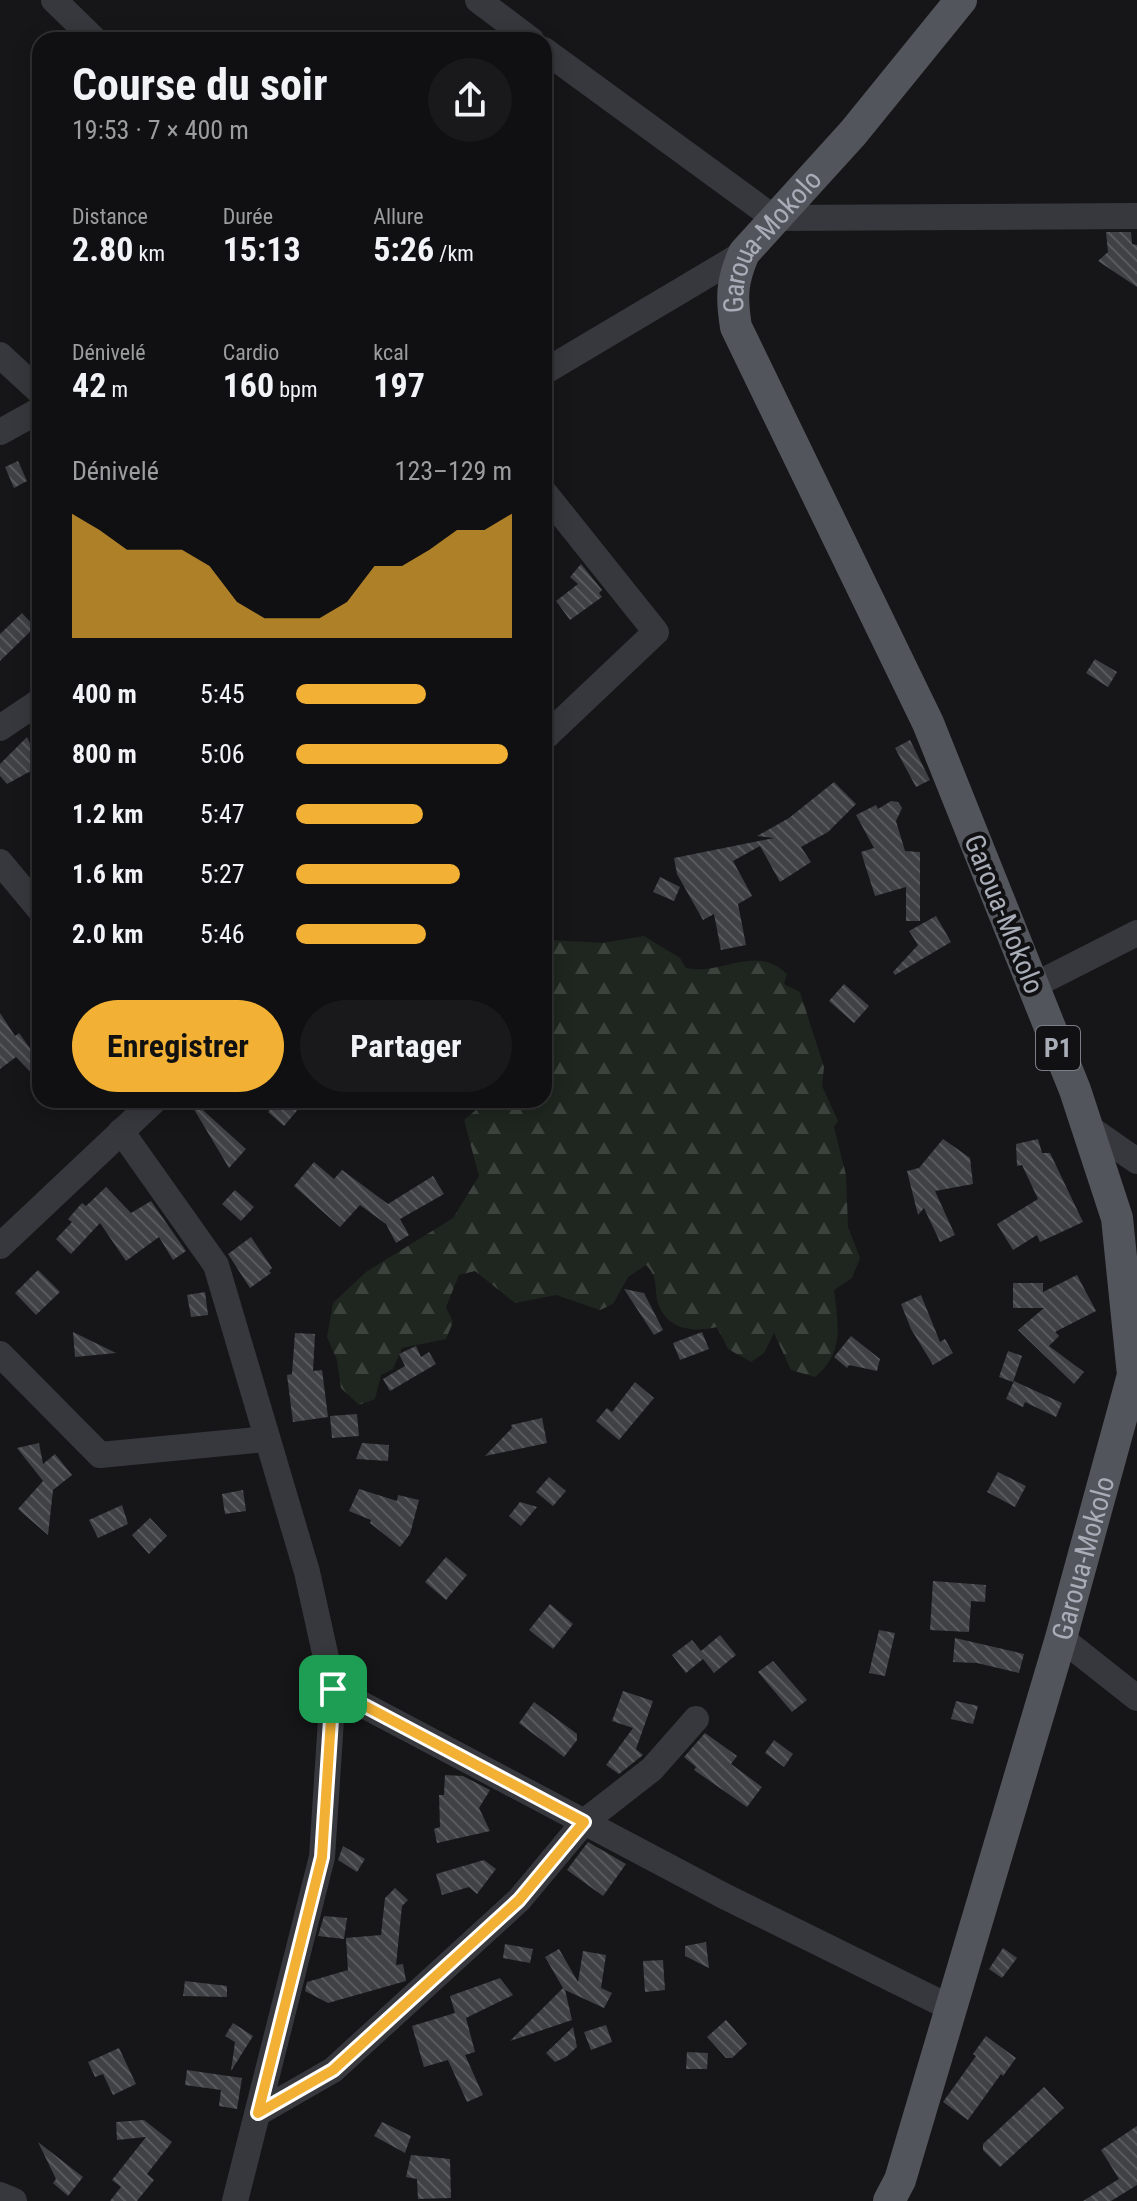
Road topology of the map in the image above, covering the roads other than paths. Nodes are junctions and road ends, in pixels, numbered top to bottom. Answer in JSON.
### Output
{"nodes":[{"id":1,"x":54,"y":0,"type":"edge"},
{"id":2,"x":478,"y":0,"type":"edge"},
{"id":3,"x":961,"y":0,"type":"edge"},
{"id":4,"x":87,"y":32,"type":"edge"},
{"id":5,"x":513,"y":32,"type":"edge"},
{"id":6,"x":552,"y":56,"type":"edge"},
{"id":7,"x":1137,"y":216,"type":"edge"},
{"id":8,"x":774,"y":218,"type":"junction"},
{"id":9,"x":744,"y":253,"type":"junction"},
{"id":10,"x":0,"y":355,"type":"edge"},
{"id":11,"x":552,"y":367,"type":"edge"},
{"id":12,"x":32,"y":385,"type":"edge"},
{"id":13,"x":32,"y":414,"type":"edge"},
{"id":14,"x":0,"y":432,"type":"edge"},
{"id":15,"x":552,"y":502,"type":"edge"},
{"id":16,"x":32,"y":706,"type":"edge"},
{"id":17,"x":0,"y":728,"type":"edge"},
{"id":18,"x":552,"y":730,"type":"edge"},
{"id":19,"x":0,"y":862,"type":"edge"},
{"id":20,"x":32,"y":900,"type":"edge"},
{"id":21,"x":1137,"y":933,"type":"edge"},
{"id":22,"x":1033,"y":986,"type":"junction"},
{"id":23,"x":146,"y":1108,"type":"edge"},
{"id":24,"x":1088,"y":1127,"type":"junction"},
{"id":25,"x":121,"y":1131,"type":"junction"},
{"id":26,"x":1137,"y":1161,"type":"edge"},
{"id":27,"x":0,"y":1246,"type":"edge"},
{"id":28,"x":0,"y":1354,"type":"edge"},
{"id":29,"x":267,"y":1439,"type":"junction"},
{"id":30,"x":1061,"y":1638,"type":"junction"},
{"id":31,"x":333,"y":1689,"type":"junction"},
{"id":32,"x":1137,"y":1698,"type":"edge"},
{"id":33,"x":696,"y":1719,"type":"dead end"},
{"id":34,"x":584,"y":1822,"type":"junction"},
{"id":35,"x":951,"y":2008,"type":"junction"},
{"id":36,"x":258,"y":2113,"type":"junction"},
{"id":37,"x":0,"y":2195,"type":"edge"},
{"id":38,"x":14,"y":2201,"type":"edge"},
{"id":39,"x":235,"y":2201,"type":"edge"},
{"id":40,"x":889,"y":2201,"type":"edge"}],
"edges":[{"from":1,"to":4,"type":"street"},
{"from":2,"to":5,"type":"street"},
{"from":3,"to":8,"type":"main road","name":"Garoua-Mokolo","number":"P1"},
{"from":6,"to":8,"type":"street"},
{"from":7,"to":8,"type":"street"},
{"from":8,"to":9,"type":"main road","name":"Garoua-Mokolo","number":"P1"},
{"from":9,"to":11,"type":"street"},
{"from":9,"to":22,"type":"main road","name":"Garoua-Mokolo","number":"P1"},
{"from":10,"to":12,"type":"street"},
{"from":13,"to":14,"type":"street"},
{"from":15,"to":18,"type":"street"},
{"from":16,"to":17,"type":"street"},
{"from":19,"to":20,"type":"street"},
{"from":21,"to":22,"type":"street"},
{"from":22,"to":24,"type":"main road","name":"Garoua-Mokolo","number":"P1"},
{"from":23,"to":25,"type":"street"},
{"from":24,"to":26,"type":"street"},
{"from":24,"to":30,"type":"main road","name":"Garoua-Mokolo","number":"P1"},
{"from":25,"to":27,"type":"street"},
{"from":25,"to":29,"type":"street"},
{"from":28,"to":29,"type":"street"},
{"from":29,"to":31,"type":"street"},
{"from":30,"to":32,"type":"street"},
{"from":30,"to":35,"type":"main road","name":"Garoua-Mokolo","number":"P1"},
{"from":31,"to":34,"type":"street"},
{"from":31,"to":36,"type":"street"},
{"from":33,"to":34,"type":"street"},
{"from":34,"to":35,"type":"street"},
{"from":34,"to":36,"type":"street"},
{"from":35,"to":40,"type":"main road","name":"Garoua-Mokolo","number":"P1"},
{"from":36,"to":39,"type":"street"},
{"from":37,"to":38,"type":"street"}]}
